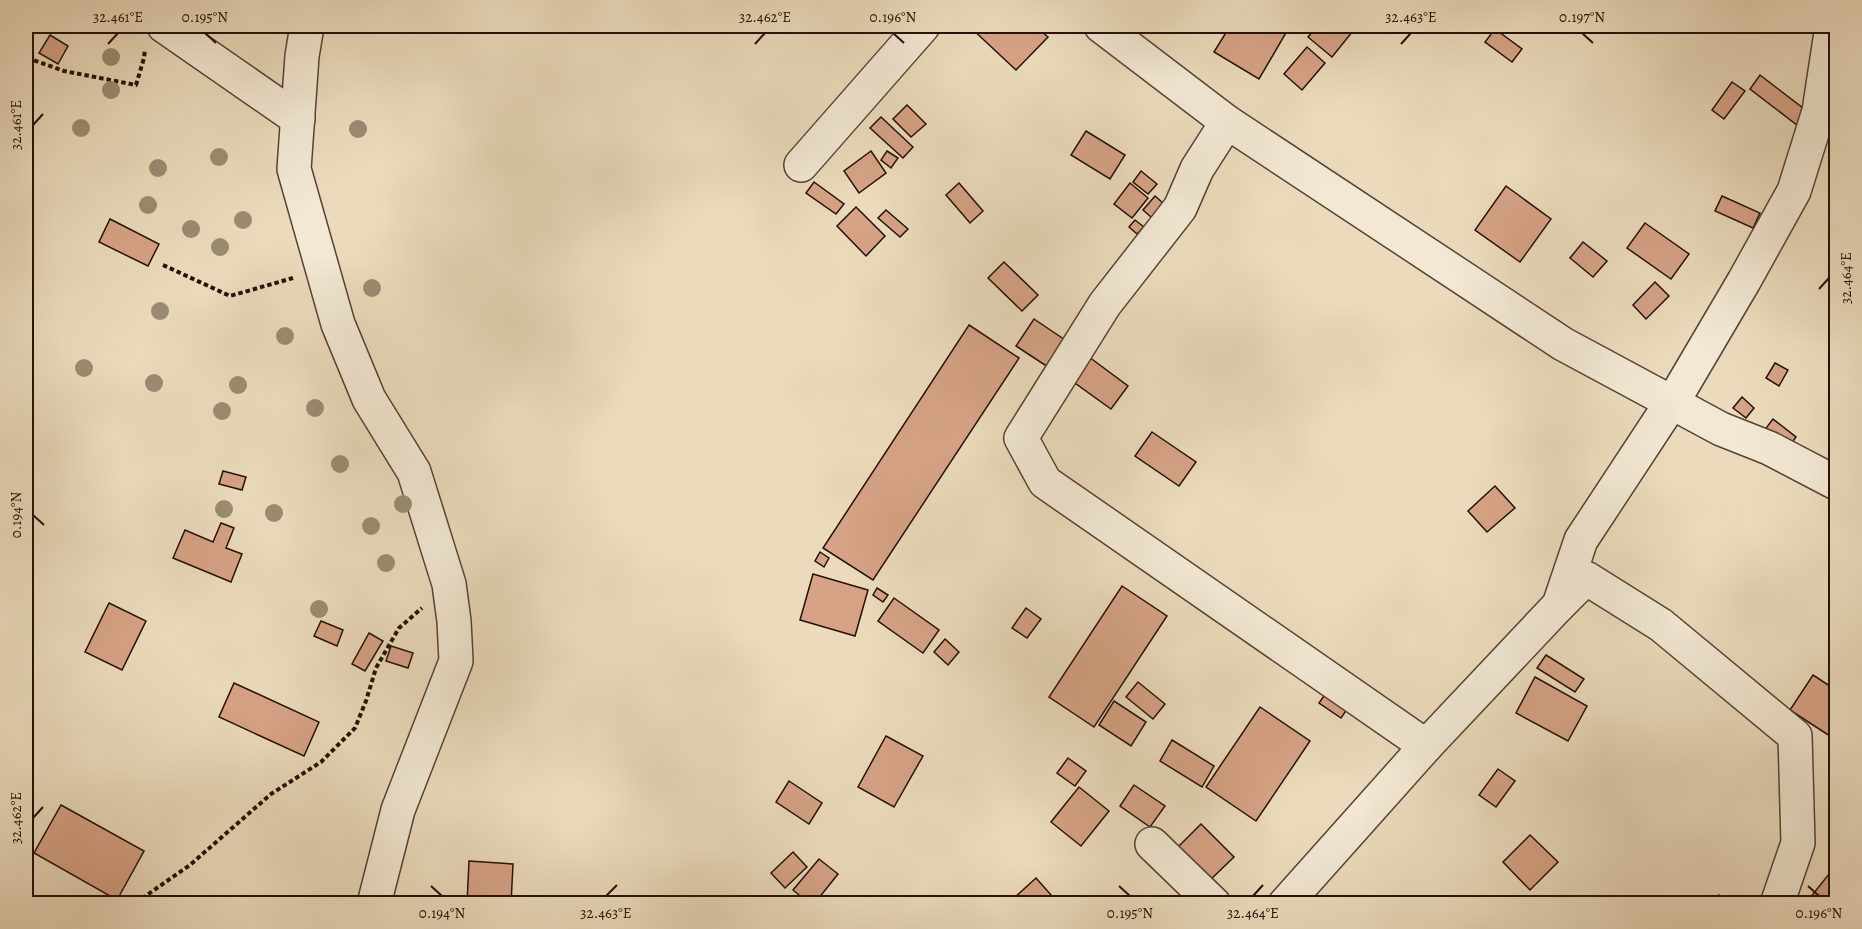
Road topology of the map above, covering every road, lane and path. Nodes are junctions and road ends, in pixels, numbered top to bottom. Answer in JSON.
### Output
{"nodes":[{"id":1,"x":307,"y":26,"type":"edge"},
{"id":2,"x":923,"y":26,"type":"edge"},
{"id":3,"x":1101,"y":26,"type":"edge"},
{"id":4,"x":1832,"y":26,"type":"edge"},
{"id":5,"x":154,"y":36,"type":"edge"},
{"id":6,"x":27,"y":58,"type":"dead end"},
{"id":7,"x":298,"y":120,"type":"junction"},
{"id":8,"x":1227,"y":122,"type":"junction"},
{"id":9,"x":801,"y":165,"type":"dead end"},
{"id":10,"x":163,"y":265,"type":"dead end"},
{"id":11,"x":324,"y":269,"type":"junction"},
{"id":12,"x":1673,"y":401,"type":"junction"},
{"id":13,"x":1836,"y":483,"type":"edge"},
{"id":14,"x":449,"y":584,"type":"junction"},
{"id":15,"x":1559,"y":605,"type":"junction"},
{"id":16,"x":1426,"y":746,"type":"junction"},
{"id":17,"x":1152,"y":844,"type":"dead end"},
{"id":18,"x":137,"y":903,"type":"edge"},
{"id":19,"x":374,"y":903,"type":"edge"},
{"id":20,"x":1214,"y":903,"type":"edge"},
{"id":21,"x":1285,"y":903,"type":"edge"},
{"id":22,"x":1777,"y":903,"type":"edge"}],
"edges":[{"from":1,"to":7,"type":"street"},
{"from":2,"to":9,"type":"street"},
{"from":3,"to":8,"type":"street"},
{"from":4,"to":12,"type":"street"},
{"from":5,"to":6,"type":"path"},
{"from":5,"to":7,"type":"street"},
{"from":7,"to":11,"type":"street"},
{"from":8,"to":12,"type":"street"},
{"from":8,"to":16,"type":"street"},
{"from":10,"to":11,"type":"path"},
{"from":11,"to":14,"type":"street"},
{"from":12,"to":13,"type":"street"},
{"from":12,"to":15,"type":"street"},
{"from":14,"to":18,"type":"path"},
{"from":14,"to":19,"type":"street"},
{"from":15,"to":16,"type":"street"},
{"from":15,"to":22,"type":"street"},
{"from":16,"to":21,"type":"street"},
{"from":17,"to":20,"type":"street"}]}
